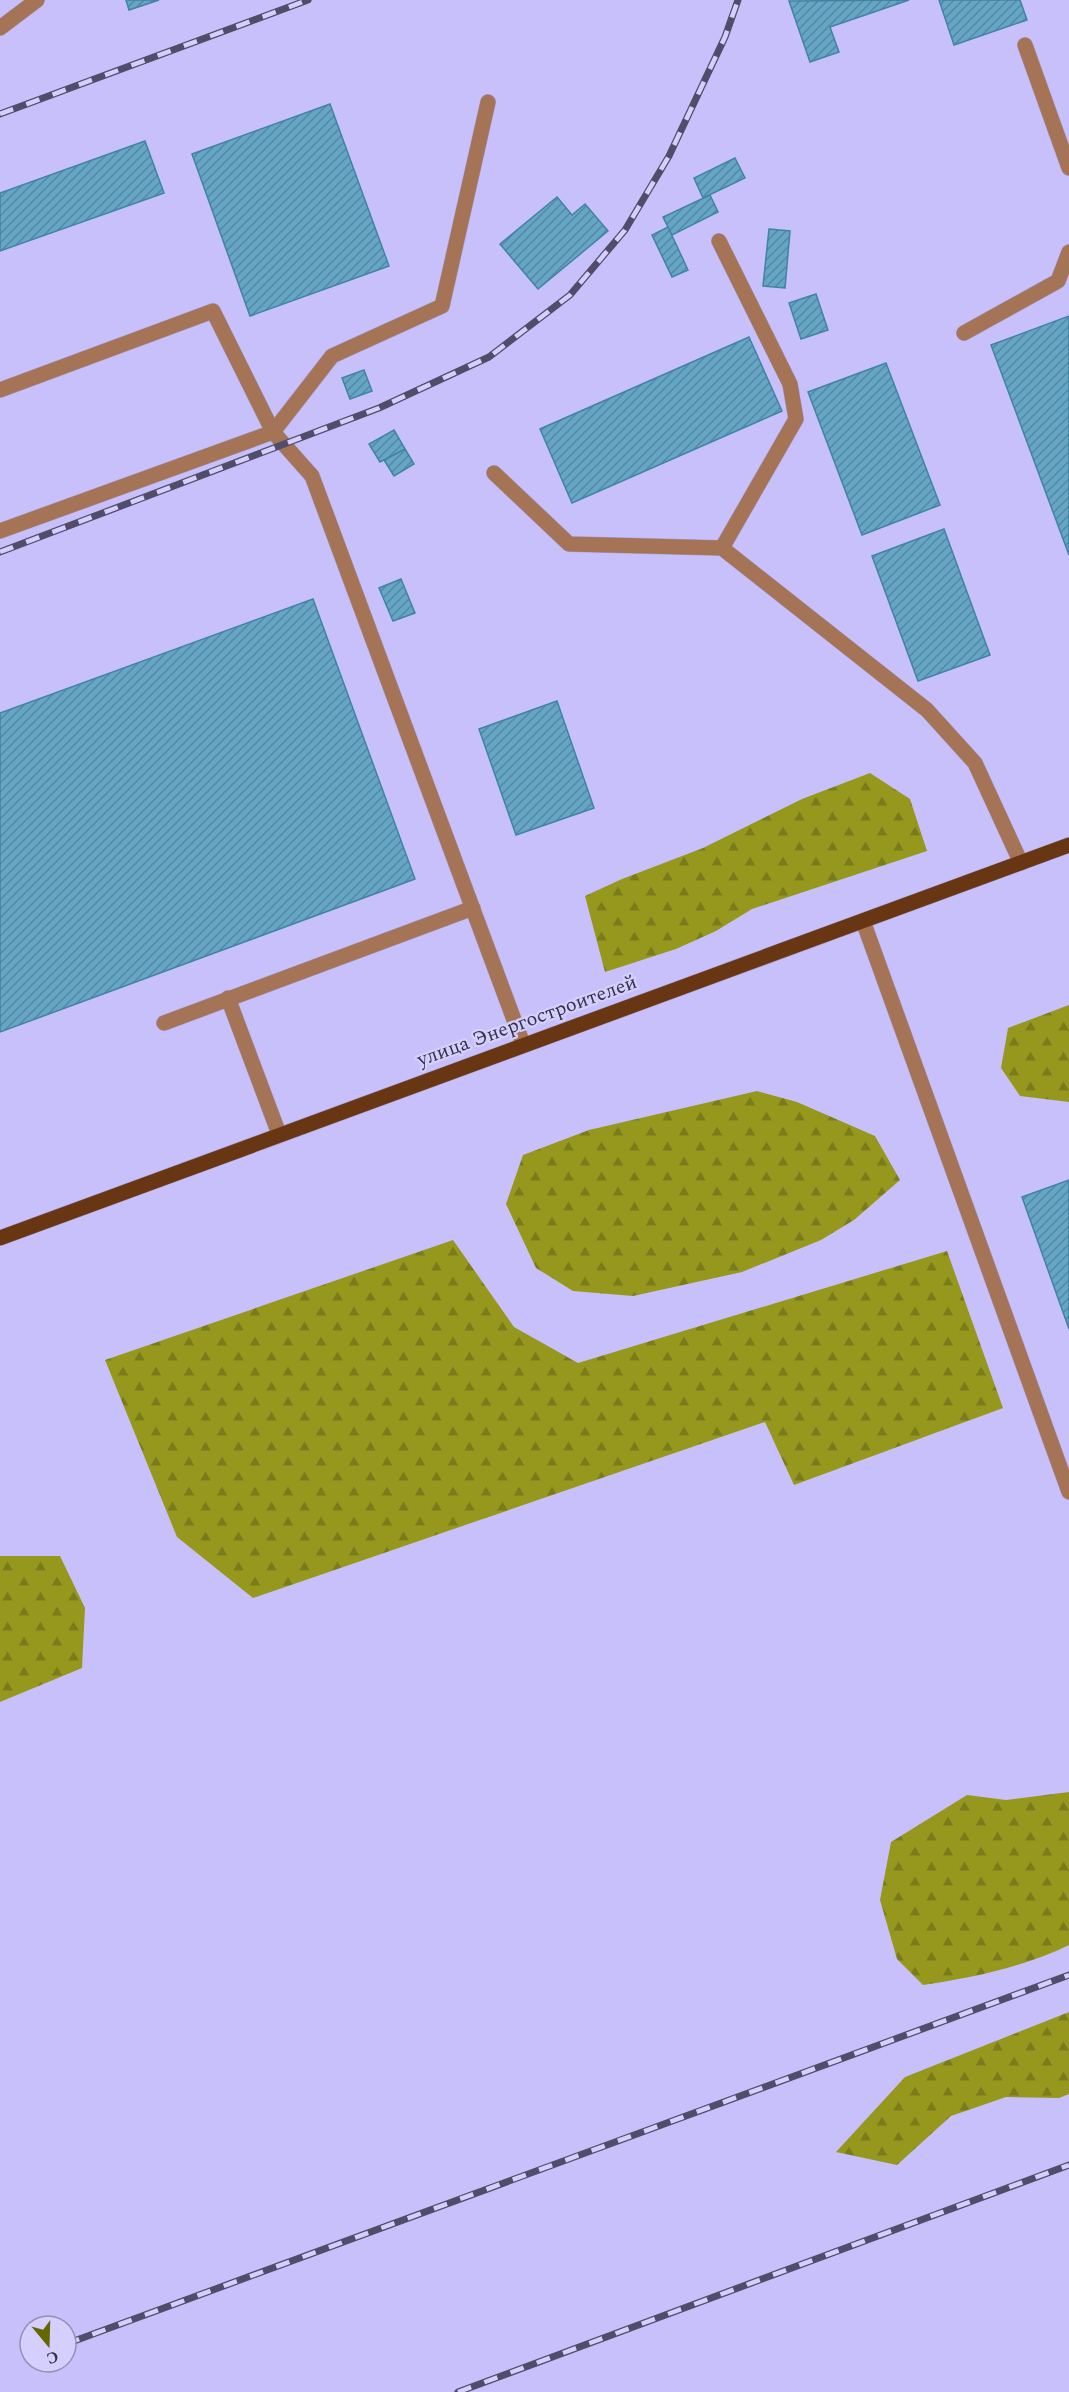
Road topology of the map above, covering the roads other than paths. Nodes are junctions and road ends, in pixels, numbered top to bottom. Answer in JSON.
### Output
{"nodes":[{"id":1,"x":37,"y":0,"type":"edge"},
{"id":2,"x":0,"y":28,"type":"edge"},
{"id":3,"x":1024,"y":45,"type":"dead end"},
{"id":4,"x":488,"y":102,"type":"dead end"},
{"id":5,"x":1069,"y":168,"type":"edge"},
{"id":6,"x":719,"y":241,"type":"dead end"},
{"id":7,"x":1069,"y":252,"type":"edge"},
{"id":8,"x":964,"y":333,"type":"dead end"},
{"id":9,"x":0,"y":390,"type":"edge"},
{"id":10,"x":273,"y":432,"type":"junction"},
{"id":11,"x":494,"y":473,"type":"dead end"},
{"id":12,"x":0,"y":531,"type":"edge"},
{"id":13,"x":722,"y":548,"type":"junction"},
{"id":14,"x":1069,"y":845,"type":"edge"},
{"id":15,"x":1021,"y":863,"type":"junction"},
{"id":16,"x":473,"y":908,"type":"junction"},
{"id":17,"x":863,"y":921,"type":"junction"},
{"id":18,"x":228,"y":998,"type":"junction"},
{"id":19,"x":164,"y":1023,"type":"dead end"},
{"id":20,"x":523,"y":1044,"type":"junction"},
{"id":21,"x":279,"y":1134,"type":"junction"},
{"id":22,"x":0,"y":1238,"type":"edge"},
{"id":23,"x":1069,"y":1492,"type":"edge"}],
"edges":[{"from":1,"to":2,"type":"lane"},
{"from":3,"to":5,"type":"lane"},
{"from":4,"to":10,"type":"lane"},
{"from":6,"to":13,"type":"lane"},
{"from":7,"to":8,"type":"lane"},
{"from":9,"to":10,"type":"lane"},
{"from":10,"to":12,"type":"lane"},
{"from":10,"to":16,"type":"lane"},
{"from":11,"to":13,"type":"lane"},
{"from":13,"to":15,"type":"lane"},
{"from":14,"to":15,"type":"main road","name":"улица Энергостроителей"},
{"from":15,"to":17,"type":"main road","name":"улица Энергостроителей"},
{"from":16,"to":18,"type":"lane"},
{"from":16,"to":20,"type":"lane"},
{"from":17,"to":20,"type":"main road","name":"улица Энергостроителей"},
{"from":17,"to":23,"type":"lane"},
{"from":18,"to":19,"type":"lane"},
{"from":18,"to":21,"type":"lane"},
{"from":20,"to":21,"type":"main road","name":"улица Энергостроителей"},
{"from":21,"to":22,"type":"main road","name":"улица Энергостроителей"}]}
